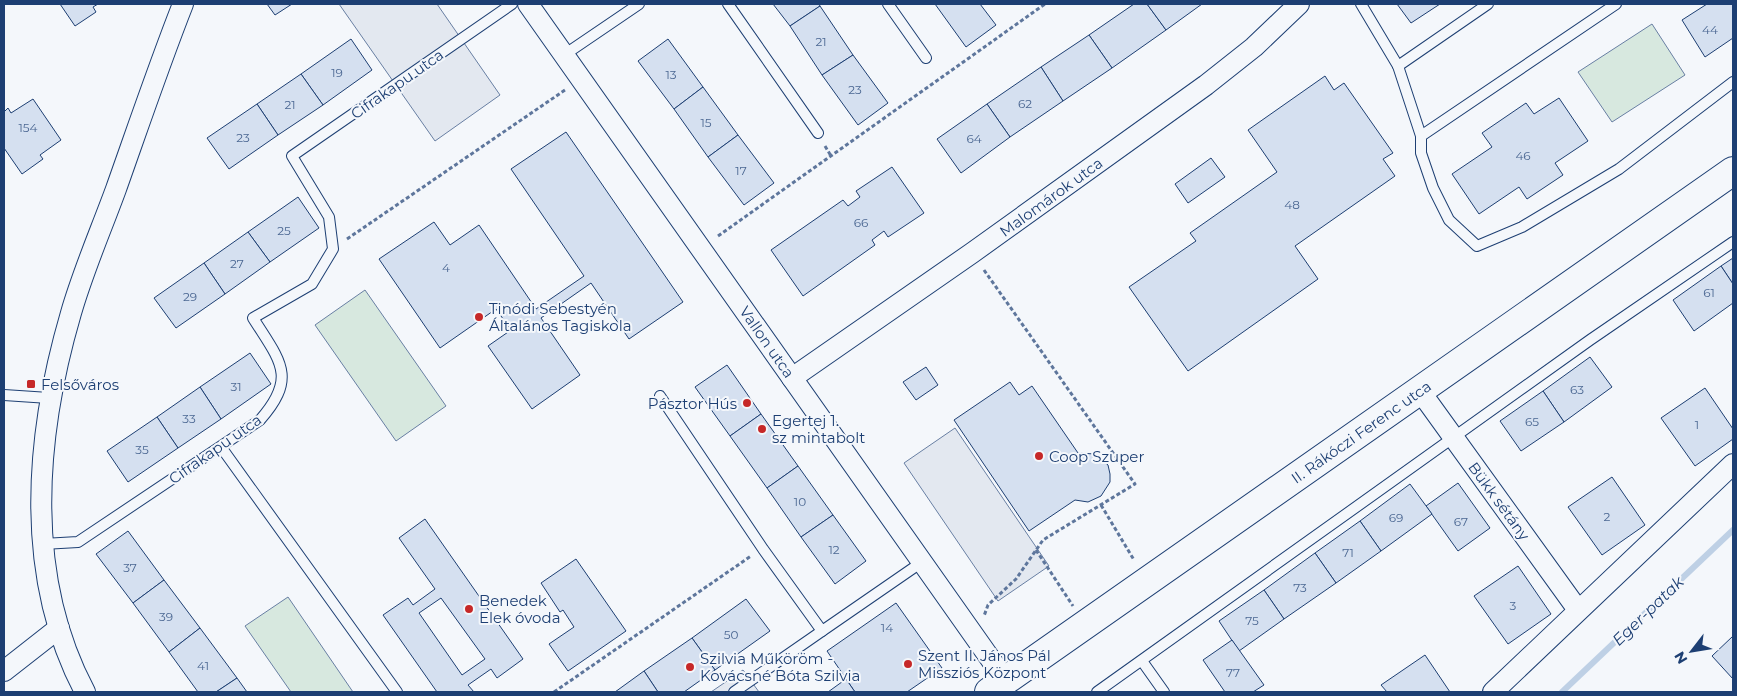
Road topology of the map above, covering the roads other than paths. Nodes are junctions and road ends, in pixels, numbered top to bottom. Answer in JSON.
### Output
{"nodes":[{"id":1,"x":183,"y":4,"type":"edge"},
{"id":2,"x":512,"y":4,"type":"edge"},
{"id":3,"x":528,"y":4,"type":"edge"},
{"id":4,"x":639,"y":4,"type":"edge"},
{"id":5,"x":728,"y":4,"type":"edge"},
{"id":6,"x":888,"y":4,"type":"edge"},
{"id":7,"x":1299,"y":4,"type":"edge"},
{"id":8,"x":1362,"y":4,"type":"edge"},
{"id":9,"x":1488,"y":4,"type":"edge"},
{"id":10,"x":1616,"y":4,"type":"edge"},
{"id":11,"x":564,"y":55,"type":"junction"},
{"id":12,"x":926,"y":58,"type":"dead end"},
{"id":13,"x":1398,"y":66,"type":"junction"},
{"id":14,"x":1733,"y":82,"type":"edge"},
{"id":15,"x":818,"y":133,"type":"dead end"},
{"id":16,"x":1421,"y":136,"type":"junction"},
{"id":17,"x":1733,"y":171,"type":"edge"},
{"id":18,"x":1733,"y":242,"type":"edge"},
{"id":19,"x":792,"y":378,"type":"junction"},
{"id":20,"x":1420,"y":391,"type":"junction"},
{"id":21,"x":4,"y":395,"type":"edge"},
{"id":22,"x":660,"y":396,"type":"dead end"},
{"id":23,"x":49,"y":398,"type":"junction"},
{"id":24,"x":1454,"y":438,"type":"junction"},
{"id":25,"x":221,"y":447,"type":"junction"},
{"id":26,"x":1733,"y":464,"type":"edge"},
{"id":27,"x":43,"y":544,"type":"junction"},
{"id":28,"x":922,"y":562,"type":"junction"},
{"id":29,"x":1578,"y":610,"type":"junction"},
{"id":30,"x":59,"y":628,"type":"junction"},
{"id":31,"x":822,"y":631,"type":"junction"},
{"id":32,"x":1142,"y":661,"type":"junction"},
{"id":33,"x":4,"y":671,"type":"edge"},
{"id":34,"x":998,"y":686,"type":"edge"},
{"id":35,"x":85,"y":692,"type":"edge"},
{"id":36,"x":398,"y":692,"type":"edge"},
{"id":37,"x":734,"y":692,"type":"edge"},
{"id":38,"x":1097,"y":692,"type":"edge"},
{"id":39,"x":1164,"y":692,"type":"edge"},
{"id":40,"x":1493,"y":692,"type":"edge"}],
"edges":[{"from":1,"to":23,"type":"street"},
{"from":2,"to":25,"type":"lane","name":"Cifrakapu utca"},
{"from":3,"to":11,"type":"street","name":"Vallon utca"},
{"from":4,"to":11,"type":"lane"},
{"from":5,"to":15,"type":"lane"},
{"from":6,"to":12,"type":"lane"},
{"from":7,"to":19,"type":"street","name":"Malomárok utca"},
{"from":8,"to":13,"type":"lane"},
{"from":9,"to":13,"type":"lane"},
{"from":10,"to":16,"type":"lane"},
{"from":11,"to":19,"type":"street","name":"Vallon utca"},
{"from":13,"to":16,"type":"lane"},
{"from":14,"to":16,"type":"lane"},
{"from":17,"to":20,"type":"main road","name":"II. Rákóczi Ferenc utca"},
{"from":18,"to":24,"type":"lane"},
{"from":19,"to":28,"type":"street","name":"Vallon utca"},
{"from":20,"to":24,"type":"street","name":"Bükk sétány"},
{"from":20,"to":34,"type":"main road","name":"II. Rákóczi Ferenc utca"},
{"from":21,"to":23,"type":"lane"},
{"from":22,"to":31,"type":"lane"},
{"from":23,"to":27,"type":"street"},
{"from":24,"to":29,"type":"street","name":"Bükk sétány"},
{"from":24,"to":32,"type":"lane"},
{"from":25,"to":27,"type":"lane","name":"Cifrakapu utca"},
{"from":25,"to":36,"type":"lane"},
{"from":26,"to":29,"type":"street"},
{"from":27,"to":30,"type":"street"},
{"from":28,"to":31,"type":"lane"},
{"from":28,"to":34,"type":"street","name":"Vallon utca"},
{"from":29,"to":40,"type":"street"},
{"from":30,"to":33,"type":"street"},
{"from":30,"to":35,"type":"street"},
{"from":31,"to":37,"type":"lane"},
{"from":32,"to":38,"type":"lane"},
{"from":32,"to":39,"type":"lane"}]}
